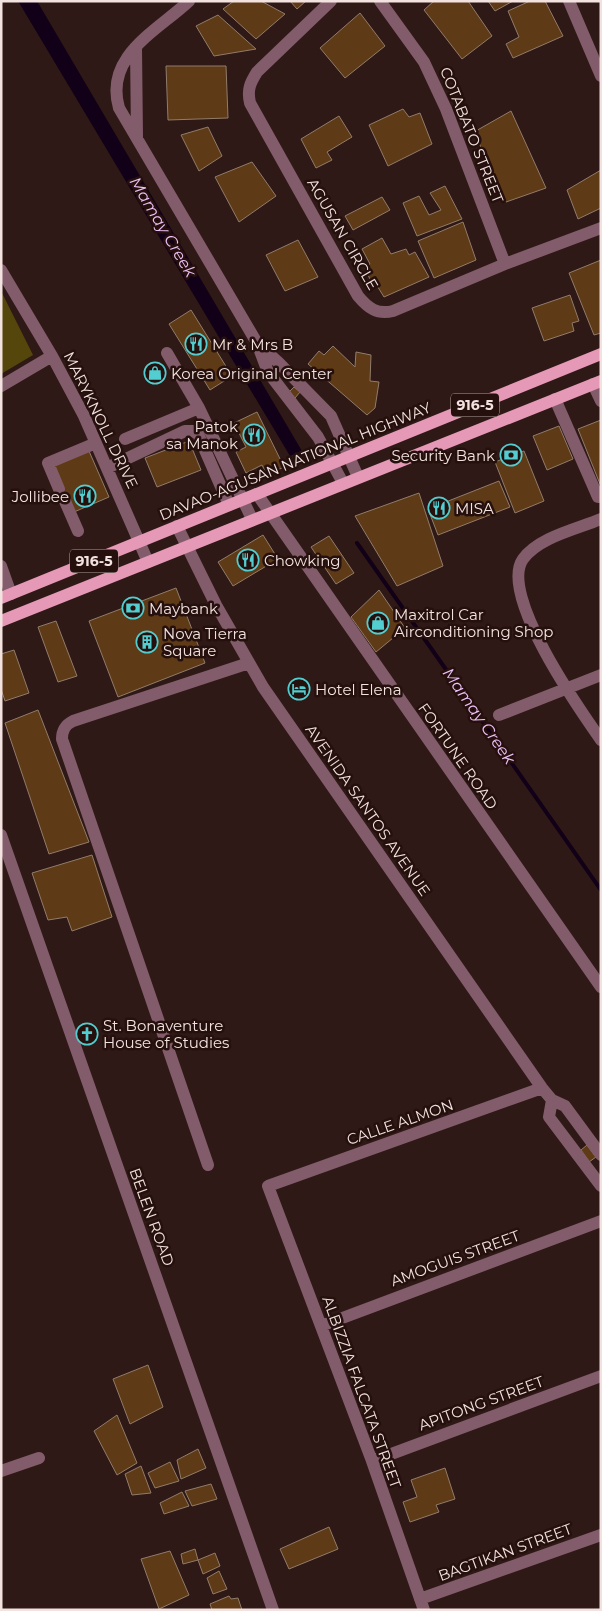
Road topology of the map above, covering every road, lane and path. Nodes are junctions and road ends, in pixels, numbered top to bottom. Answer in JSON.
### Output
{"nodes":[{"id":1,"x":189,"y":1,"type":"edge"},
{"id":2,"x":331,"y":1,"type":"edge"},
{"id":3,"x":380,"y":1,"type":"edge"},
{"id":4,"x":569,"y":1,"type":"edge"},
{"id":5,"x":136,"y":48,"type":"junction"},
{"id":6,"x":601,"y":76,"type":"edge"},
{"id":7,"x":116,"y":82,"type":"junction"},
{"id":8,"x":136,"y":86,"type":"junction"},
{"id":9,"x":137,"y":138,"type":"junction"},
{"id":10,"x":601,"y":228,"type":"edge"},
{"id":11,"x":505,"y":264,"type":"junction"},
{"id":12,"x":1,"y":270,"type":"edge"},
{"id":13,"x":257,"y":343,"type":"junction"},
{"id":14,"x":167,"y":353,"type":"dead end"},
{"id":15,"x":601,"y":354,"type":"edge"},
{"id":16,"x":52,"y":356,"type":"junction"},
{"id":17,"x":597,"y":382,"type":"edge"},
{"id":18,"x":1,"y":386,"type":"edge"},
{"id":19,"x":554,"y":399,"type":"junction"},
{"id":20,"x":601,"y":401,"type":"edge"},
{"id":21,"x":199,"y":408,"type":"junction"},
{"id":22,"x":126,"y":439,"type":"dead end"},
{"id":23,"x":96,"y":443,"type":"junction"},
{"id":24,"x":350,"y":456,"type":"junction"},
{"id":25,"x":333,"y":463,"type":"junction"},
{"id":26,"x":107,"y":468,"type":"junction"},
{"id":27,"x":358,"y":476,"type":"junction"},
{"id":28,"x":343,"y":483,"type":"junction"},
{"id":29,"x":257,"y":494,"type":"junction"},
{"id":30,"x":598,"y":497,"type":"dead end"},
{"id":31,"x":243,"y":500,"type":"junction"},
{"id":32,"x":229,"y":505,"type":"junction"},
{"id":33,"x":270,"y":512,"type":"junction"},
{"id":34,"x":252,"y":519,"type":"junction"},
{"id":35,"x":601,"y":519,"type":"edge"},
{"id":36,"x":177,"y":526,"type":"junction"},
{"id":37,"x":78,"y":531,"type":"dead end"},
{"id":38,"x":139,"y":541,"type":"junction"},
{"id":39,"x":187,"y":546,"type":"junction"},
{"id":40,"x":148,"y":562,"type":"junction"},
{"id":41,"x":1,"y":566,"type":"edge"},
{"id":42,"x":55,"y":577,"type":"junction"},
{"id":43,"x":6,"y":596,"type":"edge"},
{"id":44,"x":62,"y":596,"type":"junction"},
{"id":45,"x":1,"y":621,"type":"edge"},
{"id":46,"x":249,"y":663,"type":"junction"},
{"id":47,"x":601,"y":675,"type":"edge"},
{"id":48,"x":565,"y":689,"type":"junction"},
{"id":49,"x":499,"y":715,"type":"dead end"},
{"id":50,"x":601,"y":740,"type":"edge"},
{"id":51,"x":1,"y":835,"type":"edge"},
{"id":52,"x":601,"y":987,"type":"edge"},
{"id":53,"x":542,"y":1088,"type":"junction"},
{"id":54,"x":552,"y":1100,"type":"junction"},
{"id":55,"x":601,"y":1155,"type":"edge"},
{"id":56,"x":208,"y":1165,"type":"dead end"},
{"id":57,"x":268,"y":1186,"type":"joint"},
{"id":58,"x":601,"y":1186,"type":"edge"},
{"id":59,"x":601,"y":1221,"type":"edge"},
{"id":60,"x":321,"y":1326,"type":"junction"},
{"id":61,"x":601,"y":1376,"type":"edge"},
{"id":62,"x":39,"y":1458,"type":"dead end"},
{"id":63,"x":372,"y":1461,"type":"junction"},
{"id":64,"x":1,"y":1471,"type":"edge"},
{"id":65,"x":601,"y":1535,"type":"edge"},
{"id":66,"x":422,"y":1605,"type":"edge"},
{"id":67,"x":273,"y":1610,"type":"edge"}],
"edges":[{"from":1,"to":5,"type":"street"},
{"from":2,"to":11,"type":"street","name":"AGUSAN CIRCLE"},
{"from":3,"to":11,"type":"street","name":"COTABATO STREET"},
{"from":4,"to":6,"type":"street"},
{"from":5,"to":7,"type":"street"},
{"from":5,"to":8,"type":"street"},
{"from":7,"to":8,"type":"street"},
{"from":7,"to":9,"type":"street"},
{"from":8,"to":9,"type":"street"},
{"from":9,"to":13,"type":"street"},
{"from":10,"to":11,"type":"street","name":"AGUSAN CIRCLE"},
{"from":12,"to":16,"type":"street","name":"MARYKNOLL DRIVE"},
{"from":13,"to":24,"type":"street"},
{"from":13,"to":25,"type":"street"},
{"from":14,"to":21,"type":"street"},
{"from":15,"to":24,"type":"main road","name":"DAVAO-AGUSAN NATIONAL HIGHWAY","number":"916-5"},
{"from":16,"to":18,"type":"street"},
{"from":16,"to":23,"type":"street","name":"MARYKNOLL DRIVE"},
{"from":17,"to":19,"type":"main road","number":"916-5"},
{"from":17,"to":20,"type":"street"},
{"from":19,"to":27,"type":"main road","number":"916-5"},
{"from":19,"to":30,"type":"street"},
{"from":21,"to":22,"type":"street"},
{"from":21,"to":31,"type":"street"},
{"from":23,"to":26,"type":"street","name":"MARYKNOLL DRIVE"},
{"from":23,"to":37,"type":"street"},
{"from":24,"to":25,"type":"main road","name":"DAVAO-AGUSAN NATIONAL HIGHWAY","number":"916-5"},
{"from":24,"to":27,"type":"street"},
{"from":25,"to":28,"type":"street"},
{"from":25,"to":29,"type":"main road","name":"DAVAO-AGUSAN NATIONAL HIGHWAY","number":"916-5"},
{"from":26,"to":32,"type":"street"},
{"from":26,"to":38,"type":"street","name":"MARYKNOLL DRIVE"},
{"from":27,"to":28,"type":"main road","number":"916-5"},
{"from":28,"to":33,"type":"main road","number":"916-5"},
{"from":29,"to":31,"type":"main road","name":"DAVAO-AGUSAN NATIONAL HIGHWAY","number":"916-5"},
{"from":29,"to":33,"type":"street","name":"FORTUNE ROAD"},
{"from":31,"to":32,"type":"main road","name":"DAVAO-AGUSAN NATIONAL HIGHWAY","number":"916-5"},
{"from":31,"to":34,"type":"street"},
{"from":32,"to":36,"type":"main road","name":"DAVAO-AGUSAN NATIONAL HIGHWAY","number":"916-5"},
{"from":33,"to":34,"type":"main road","number":"916-5"},
{"from":33,"to":52,"type":"street","name":"FORTUNE ROAD"},
{"from":34,"to":39,"type":"main road","number":"916-5"},
{"from":35,"to":48,"type":"street"},
{"from":36,"to":38,"type":"main road","name":"DAVAO-AGUSAN NATIONAL HIGHWAY","number":"916-5"},
{"from":36,"to":39,"type":"street","name":"AVENIDA SANTOS AVENUE"},
{"from":38,"to":40,"type":"street","name":"MARYKNOLL DRIVE"},
{"from":38,"to":42,"type":"main road","name":"DAVAO-AGUSAN NATIONAL HIGHWAY","number":"916-5"},
{"from":39,"to":40,"type":"main road","number":"916-5"},
{"from":39,"to":46,"type":"street","name":"AVENIDA SANTOS AVENUE"},
{"from":40,"to":44,"type":"main road","number":"916-5"},
{"from":41,"to":43,"type":"street"},
{"from":42,"to":43,"type":"main road","name":"DAVAO-AGUSAN NATIONAL HIGHWAY","number":"916-5"},
{"from":42,"to":44,"type":"main road"},
{"from":44,"to":45,"type":"main road","number":"916-5"},
{"from":46,"to":53,"type":"street","name":"AVENIDA SANTOS AVENUE"},
{"from":46,"to":56,"type":"street"},
{"from":47,"to":48,"type":"street"},
{"from":48,"to":49,"type":"street"},
{"from":48,"to":50,"type":"street"},
{"from":51,"to":67,"type":"street","name":"BELEN ROAD"},
{"from":53,"to":54,"type":"street","name":"AVENIDA SANTOS AVENUE"},
{"from":53,"to":57,"type":"street","name":"CALLE ALMON"},
{"from":54,"to":55,"type":"street","name":"AVENIDA SANTOS AVENUE"},
{"from":54,"to":58,"type":"street"},
{"from":57,"to":60,"type":"street","name":"ALBIZZIA FALCATA STREET"},
{"from":59,"to":60,"type":"street","name":"AMOGUIS STREET"},
{"from":60,"to":63,"type":"street","name":"ALBIZZIA FALCATA STREET"},
{"from":61,"to":63,"type":"street","name":"APITONG STREET"},
{"from":62,"to":64,"type":"street"},
{"from":63,"to":66,"type":"street","name":"ALBIZZIA FALCATA STREET"},
{"from":65,"to":66,"type":"street","name":"BAGTIKAN STREET"}]}
